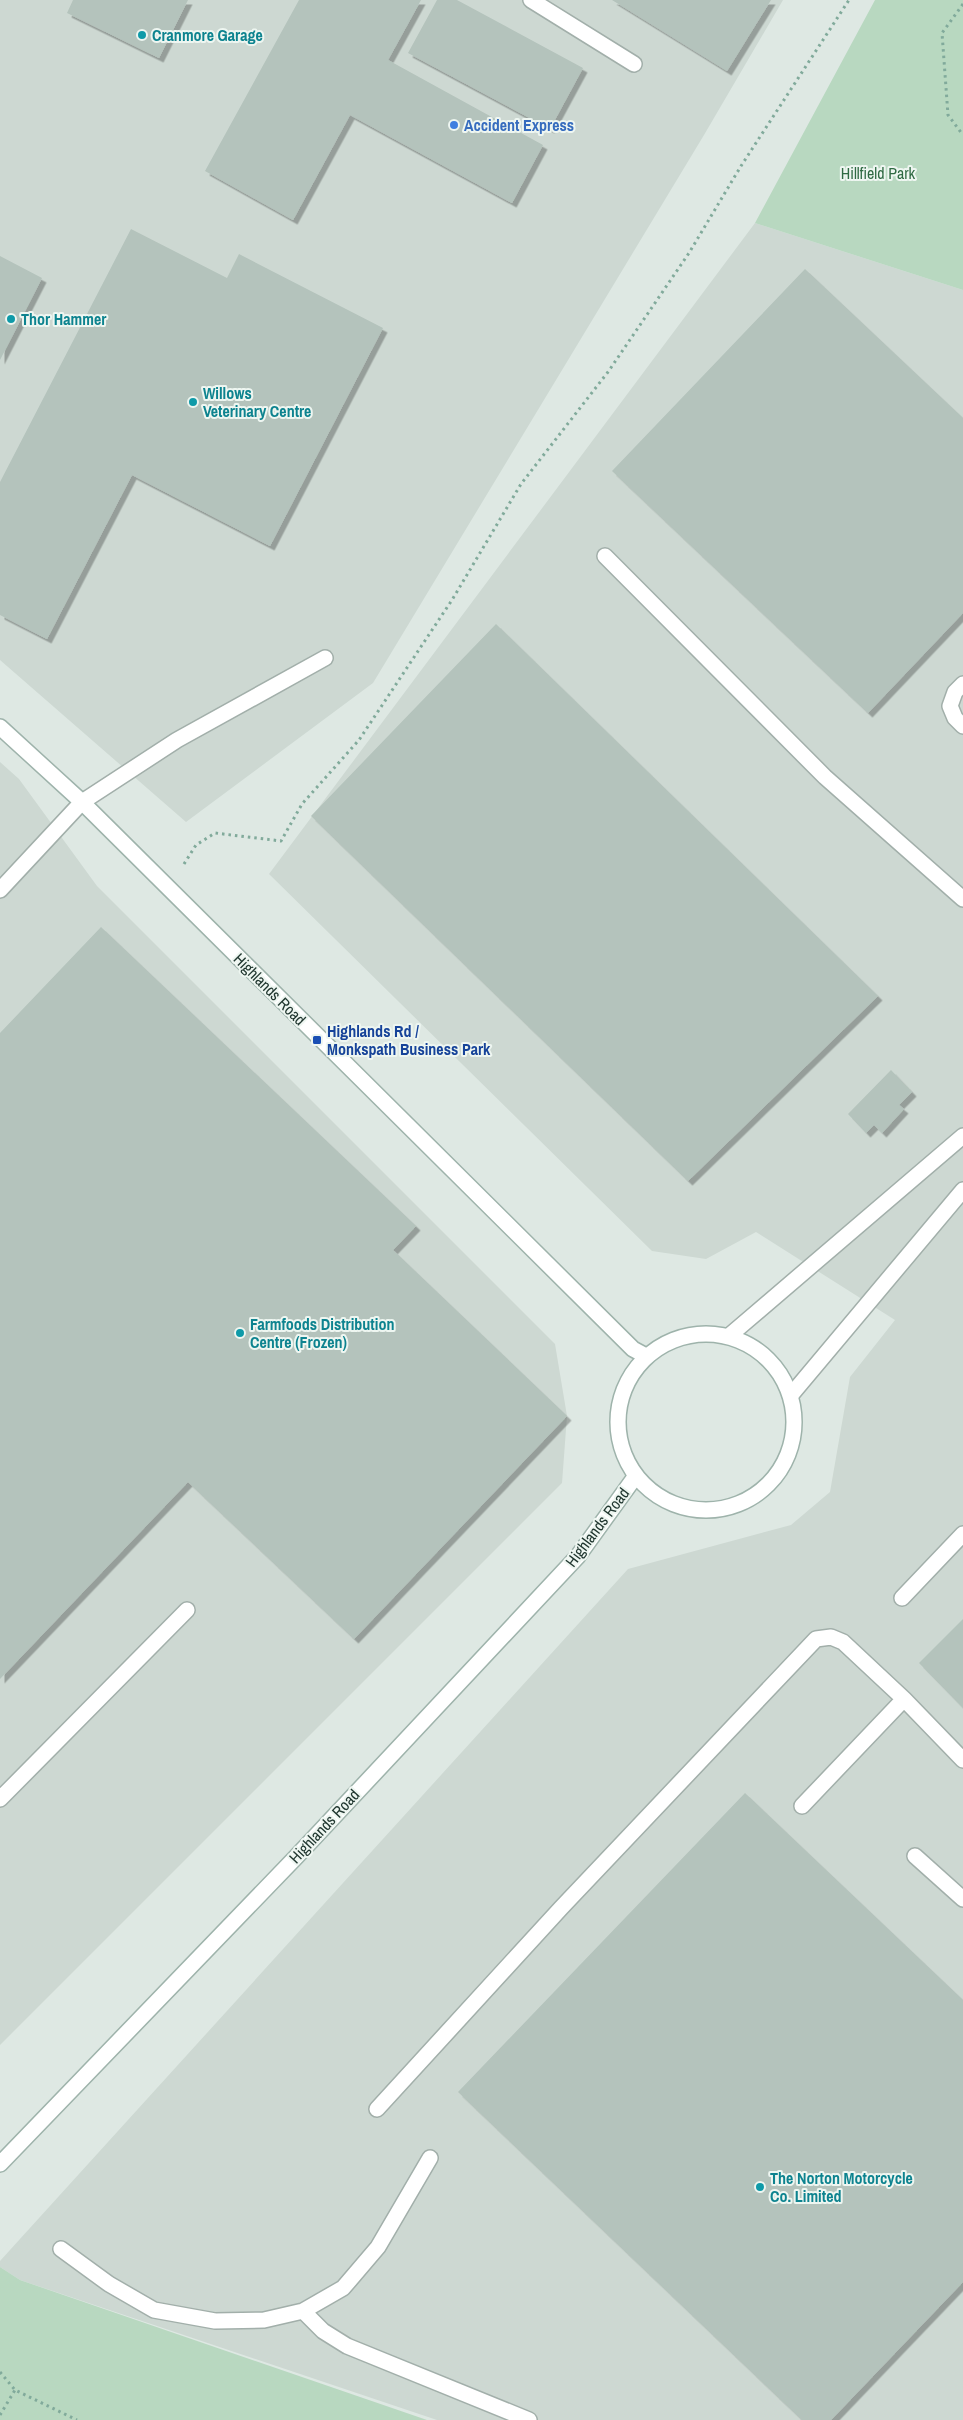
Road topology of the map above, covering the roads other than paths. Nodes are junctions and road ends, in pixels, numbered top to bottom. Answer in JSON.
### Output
{"nodes":[{"id":1,"x":531,"y":0,"type":"edge"},
{"id":2,"x":634,"y":64,"type":"dead end"},
{"id":3,"x":605,"y":556,"type":"dead end"},
{"id":4,"x":325,"y":658,"type":"dead end"},
{"id":5,"x":963,"y":684,"type":"edge"},
{"id":6,"x":963,"y":726,"type":"edge"},
{"id":7,"x":0,"y":727,"type":"edge"},
{"id":8,"x":82,"y":802,"type":"junction"},
{"id":9,"x":0,"y":890,"type":"edge"},
{"id":10,"x":963,"y":899,"type":"edge"},
{"id":11,"x":963,"y":1136,"type":"edge"},
{"id":12,"x":963,"y":1190,"type":"edge"},
{"id":13,"x":729,"y":1336,"type":"junction"},
{"id":14,"x":646,"y":1356,"type":"junction"},
{"id":15,"x":791,"y":1395,"type":"junction"},
{"id":16,"x":635,"y":1477,"type":"junction"},
{"id":17,"x":963,"y":1534,"type":"edge"},
{"id":18,"x":902,"y":1598,"type":"dead end"},
{"id":19,"x":187,"y":1610,"type":"dead end"},
{"id":20,"x":904,"y":1699,"type":"junction"},
{"id":21,"x":963,"y":1760,"type":"edge"},
{"id":22,"x":0,"y":1799,"type":"edge"},
{"id":23,"x":802,"y":1806,"type":"dead end"},
{"id":24,"x":914,"y":1856,"type":"dead end"},
{"id":25,"x":963,"y":1899,"type":"edge"},
{"id":26,"x":377,"y":2109,"type":"dead end"},
{"id":27,"x":430,"y":2158,"type":"dead end"},
{"id":28,"x":0,"y":2164,"type":"edge"},
{"id":29,"x":61,"y":2249,"type":"dead end"},
{"id":30,"x":304,"y":2311,"type":"junction"},
{"id":31,"x":529,"y":2420,"type":"edge"}],
"edges":[{"from":1,"to":2,"type":"street"},
{"from":3,"to":10,"type":"street"},
{"from":4,"to":8,"type":"street"},
{"from":5,"to":6,"type":"street"},
{"from":7,"to":8,"type":"street","name":"Highlands Road"},
{"from":8,"to":9,"type":"street"},
{"from":8,"to":14,"type":"street","name":"Highlands Road"},
{"from":11,"to":13,"type":"street"},
{"from":12,"to":15,"type":"street"},
{"from":13,"to":14,"type":"street","name":"Highlands Road"},
{"from":13,"to":15,"type":"street","name":"Highlands Road"},
{"from":14,"to":16,"type":"street","name":"Highlands Road"},
{"from":15,"to":16,"type":"street","name":"Highlands Road"},
{"from":16,"to":28,"type":"street","name":"Highlands Road"},
{"from":17,"to":18,"type":"street"},
{"from":19,"to":22,"type":"street"},
{"from":20,"to":21,"type":"street"},
{"from":20,"to":23,"type":"street"},
{"from":20,"to":26,"type":"street"},
{"from":24,"to":25,"type":"street"},
{"from":27,"to":30,"type":"street"},
{"from":29,"to":30,"type":"street"},
{"from":30,"to":31,"type":"street"}]}
